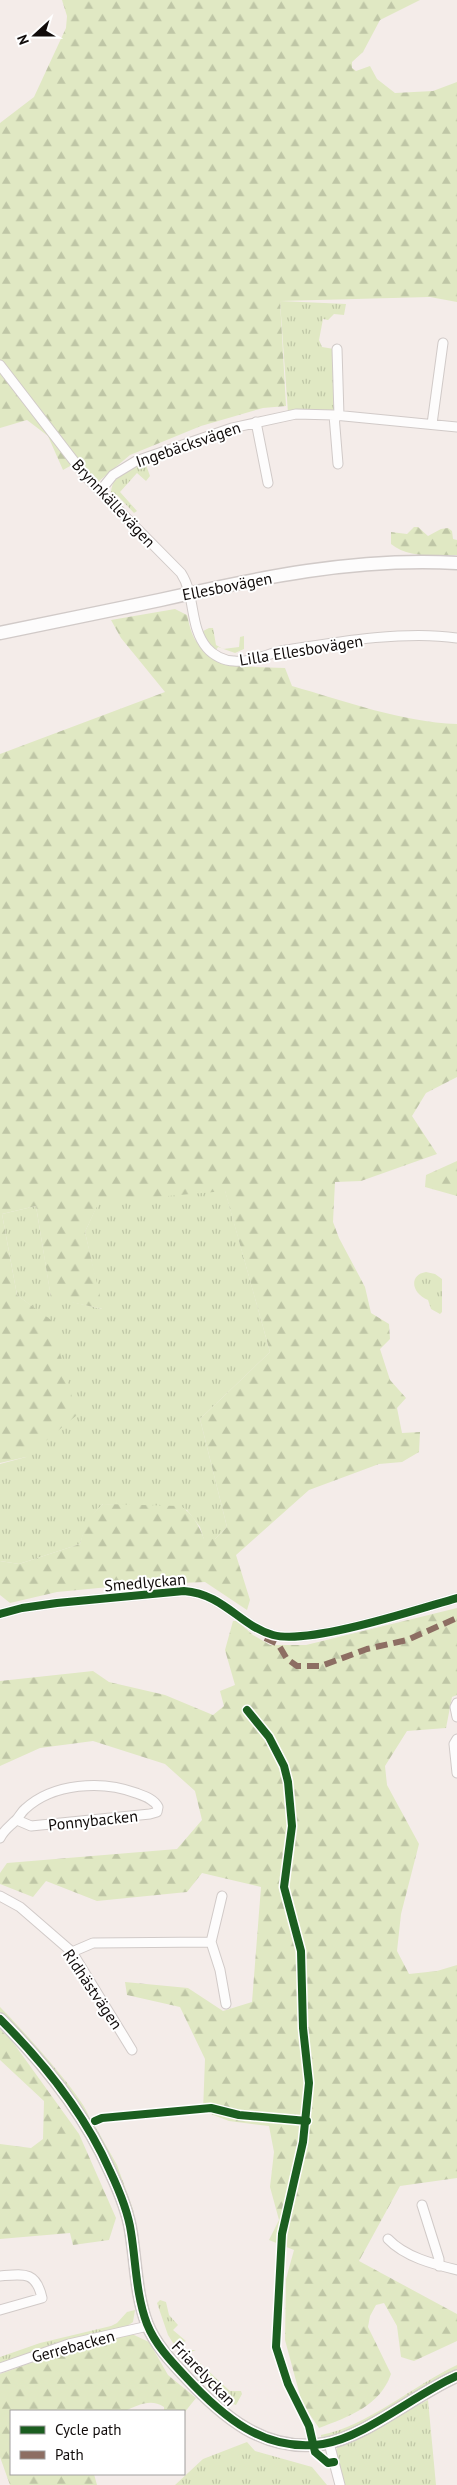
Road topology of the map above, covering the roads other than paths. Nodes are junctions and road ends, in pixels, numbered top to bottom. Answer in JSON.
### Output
{"nodes":[{"id":1,"x":443,"y":343,"type":"dead end"},
{"id":2,"x":337,"y":349,"type":"dead end"},
{"id":3,"x":0,"y":365,"type":"edge"},
{"id":4,"x":337,"y":416,"type":"junction"},
{"id":5,"x":256,"y":422,"type":"junction"},
{"id":6,"x":432,"y":424,"type":"junction"},
{"id":7,"x":457,"y":427,"type":"edge"},
{"id":8,"x":338,"y":464,"type":"dead end"},
{"id":9,"x":268,"y":483,"type":"dead end"},
{"id":10,"x":100,"y":491,"type":"junction"},
{"id":11,"x":457,"y":563,"type":"edge"},
{"id":12,"x":189,"y":593,"type":"junction"},
{"id":13,"x":0,"y":633,"type":"edge"},
{"id":14,"x":457,"y":638,"type":"edge"},
{"id":15,"x":457,"y":1598,"type":"edge"},
{"id":16,"x":0,"y":1614,"type":"edge"},
{"id":17,"x":457,"y":1703,"type":"edge"},
{"id":18,"x":457,"y":1717,"type":"edge"},
{"id":19,"x":457,"y":1739,"type":"edge"},
{"id":20,"x":457,"y":1773,"type":"edge"},
{"id":21,"x":17,"y":1820,"type":"junction"},
{"id":22,"x":0,"y":1838,"type":"edge"},
{"id":23,"x":0,"y":1896,"type":"edge"},
{"id":24,"x":222,"y":1896,"type":"dead end"},
{"id":25,"x":211,"y":1942,"type":"junction"},
{"id":26,"x":72,"y":1952,"type":"junction"},
{"id":27,"x":226,"y":2004,"type":"dead end"},
{"id":28,"x":0,"y":2019,"type":"edge"},
{"id":29,"x":132,"y":2050,"type":"dead end"},
{"id":30,"x":422,"y":2205,"type":"dead end"},
{"id":31,"x":388,"y":2239,"type":"dead end"},
{"id":32,"x":438,"y":2266,"type":"junction"},
{"id":33,"x":457,"y":2270,"type":"edge"},
{"id":34,"x":0,"y":2276,"type":"edge"},
{"id":35,"x":0,"y":2310,"type":"edge"},
{"id":36,"x":148,"y":2326,"type":"junction"},
{"id":37,"x":0,"y":2368,"type":"edge"},
{"id":38,"x":457,"y":2376,"type":"edge"},
{"id":39,"x":328,"y":2443,"type":"junction"},
{"id":40,"x":340,"y":2485,"type":"edge"}],
"edges":[{"from":1,"to":6,"type":"street"},
{"from":2,"to":4,"type":"street"},
{"from":3,"to":10,"type":"street","name":"Brynnkällevägen"},
{"from":4,"to":5,"type":"street","name":"Ingebäcksvägen"},
{"from":4,"to":6,"type":"street","name":"Ingebäcksvägen"},
{"from":4,"to":8,"type":"street"},
{"from":5,"to":9,"type":"street","name":"Ingebäcksvägen"},
{"from":5,"to":10,"type":"street","name":"Ingebäcksvägen"},
{"from":6,"to":7,"type":"street","name":"Ingebäcksvägen"},
{"from":10,"to":12,"type":"street","name":"Brynnkällevägen"},
{"from":11,"to":12,"type":"main road","name":"Ellesbovägen"},
{"from":12,"to":13,"type":"main road","name":"Ellesbovägen"},
{"from":12,"to":14,"type":"street","name":"Lilla Ellesbovägen"},
{"from":15,"to":16,"type":"street","name":"Smedlyckan"},
{"from":17,"to":18,"type":"street"},
{"from":19,"to":20,"type":"street"},
{"from":21,"to":21,"type":"street","name":"Ponnybacken"},
{"from":21,"to":22,"type":"street","name":"Ponnybacken"},
{"from":23,"to":26,"type":"street","name":"Ridhästvägen"},
{"from":24,"to":25,"type":"street"},
{"from":25,"to":26,"type":"street"},
{"from":25,"to":27,"type":"street"},
{"from":26,"to":29,"type":"street","name":"Ridhästvägen"},
{"from":28,"to":36,"type":"street","name":"Friarelyckan"},
{"from":30,"to":32,"type":"street"},
{"from":31,"to":32,"type":"street"},
{"from":32,"to":33,"type":"street"},
{"from":34,"to":35,"type":"street"},
{"from":36,"to":37,"type":"street","name":"Gerrebacken"},
{"from":36,"to":39,"type":"street","name":"Friarelyckan"},
{"from":38,"to":39,"type":"street","name":"Friarelyckan"},
{"from":39,"to":40,"type":"street"}]}
